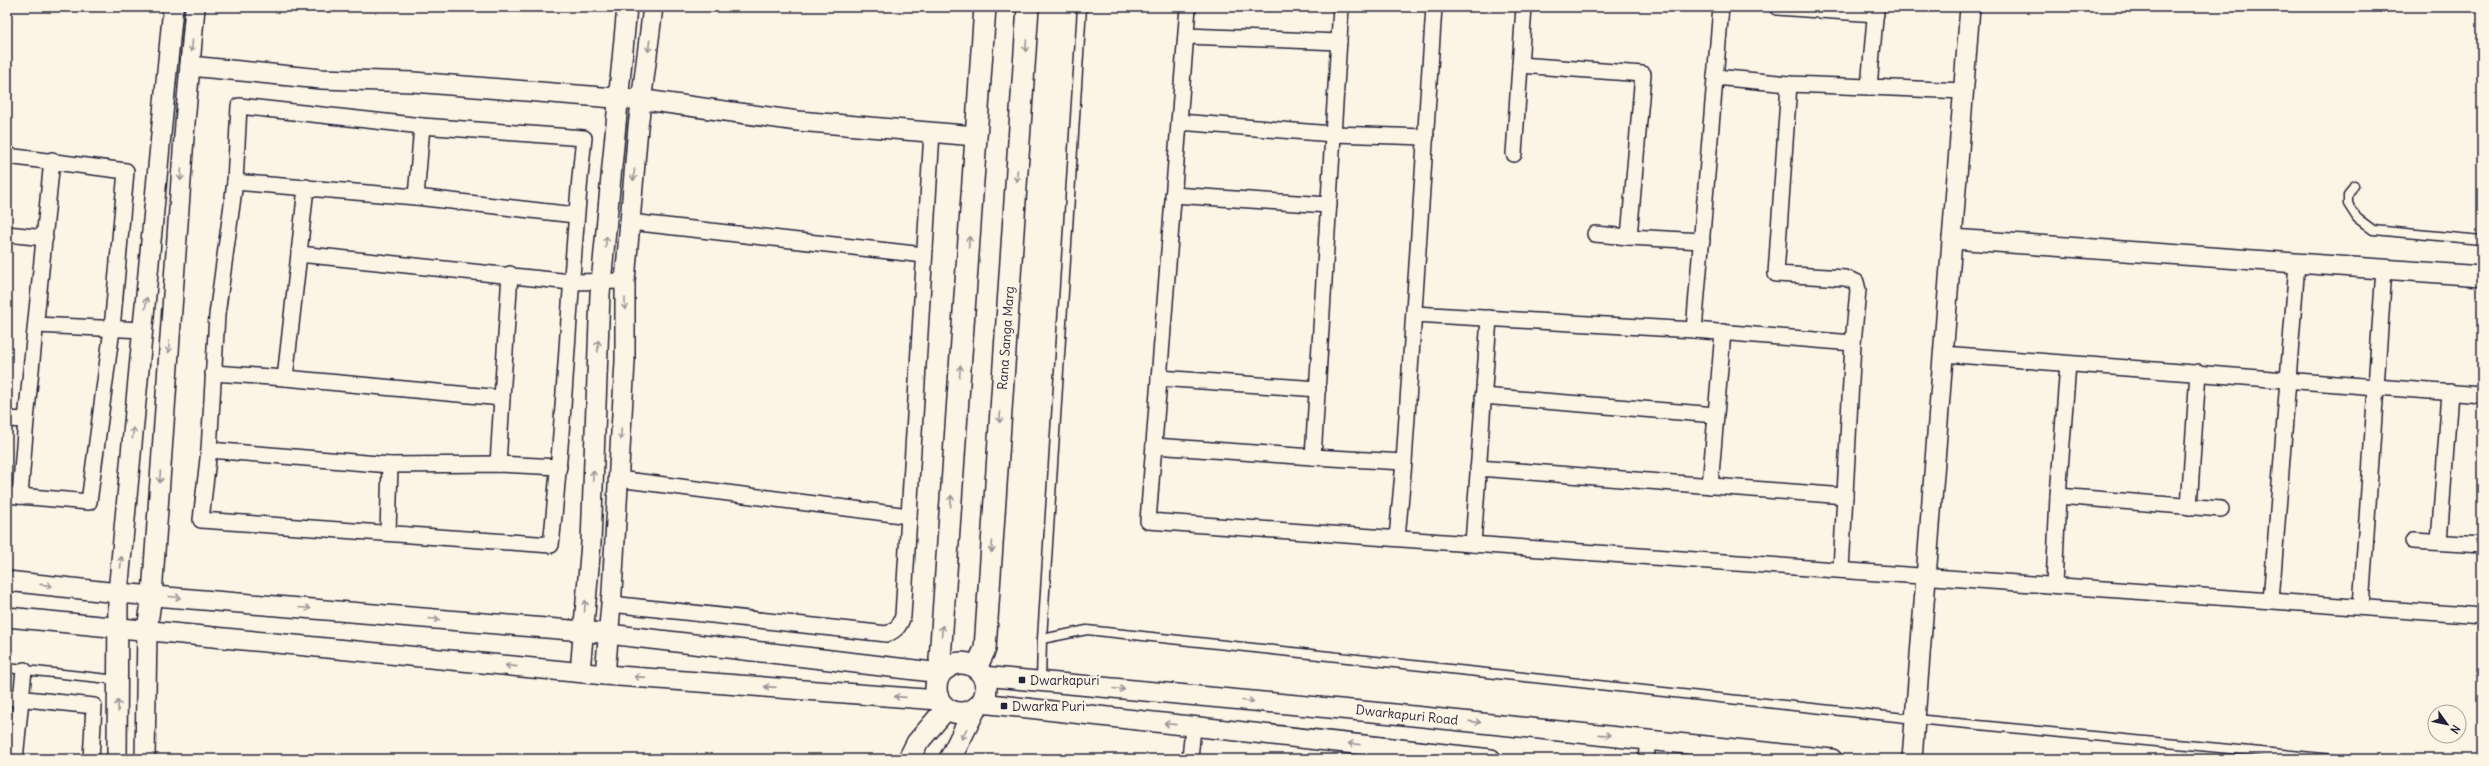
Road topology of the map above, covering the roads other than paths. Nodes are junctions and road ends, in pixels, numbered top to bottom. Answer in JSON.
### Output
{"nodes":[{"id":1,"x":174,"y":7,"type":"edge"},
{"id":2,"x":195,"y":7,"type":"edge"},
{"id":3,"x":627,"y":7,"type":"edge"},
{"id":4,"x":653,"y":7,"type":"edge"},
{"id":5,"x":985,"y":7,"type":"edge"},
{"id":6,"x":1028,"y":7,"type":"edge"},
{"id":7,"x":1082,"y":7,"type":"edge"},
{"id":8,"x":1188,"y":7,"type":"edge"},
{"id":9,"x":1341,"y":7,"type":"edge"},
{"id":10,"x":1434,"y":7,"type":"edge"},
{"id":11,"x":1524,"y":7,"type":"edge"},
{"id":12,"x":1721,"y":7,"type":"edge"},
{"id":13,"x":1777,"y":7,"type":"edge"},
{"id":14,"x":1970,"y":7,"type":"edge"},
{"id":15,"x":1876,"y":11,"type":"edge"},
{"id":16,"x":1186,"y":36,"type":"junction"},
{"id":17,"x":1339,"y":42,"type":"junction"},
{"id":18,"x":1520,"y":65,"type":"junction"},
{"id":19,"x":190,"y":66,"type":"junction"},
{"id":20,"x":1715,"y":77,"type":"junction"},
{"id":21,"x":1789,"y":84,"type":"junction"},
{"id":22,"x":1869,"y":87,"type":"junction"},
{"id":23,"x":1964,"y":91,"type":"junction"},
{"id":24,"x":620,"y":99,"type":"junction"},
{"id":25,"x":642,"y":100,"type":"junction"},
{"id":26,"x":1179,"y":122,"type":"junction"},
{"id":27,"x":422,"y":126,"type":"junction"},
{"id":28,"x":932,"y":132,"type":"junction"},
{"id":29,"x":1333,"y":134,"type":"junction"},
{"id":30,"x":976,"y":136,"type":"junction"},
{"id":31,"x":1426,"y":137,"type":"junction"},
{"id":32,"x":1514,"y":154,"type":"dead end"},
{"id":33,"x":7,"y":156,"type":"edge"},
{"id":34,"x":52,"y":160,"type":"junction"},
{"id":35,"x":235,"y":182,"type":"junction"},
{"id":36,"x":2354,"y":185,"type":"dead end"},
{"id":37,"x":306,"y":187,"type":"junction"},
{"id":38,"x":1174,"y":194,"type":"junction"},
{"id":39,"x":416,"y":197,"type":"junction"},
{"id":40,"x":1329,"y":205,"type":"junction"},
{"id":41,"x":575,"y":215,"type":"junction"},
{"id":42,"x":630,"y":222,"type":"junction"},
{"id":43,"x":7,"y":234,"type":"edge"},
{"id":44,"x":1595,"y":234,"type":"dead end"},
{"id":45,"x":1629,"y":237,"type":"junction"},
{"id":46,"x":44,"y":238,"type":"junction"},
{"id":47,"x":1952,"y":239,"type":"junction"},
{"id":48,"x":2482,"y":240,"type":"edge"},
{"id":49,"x":1702,"y":241,"type":"junction"},
{"id":50,"x":299,"y":254,"type":"junction"},
{"id":51,"x":924,"y":255,"type":"junction"},
{"id":52,"x":2297,"y":263,"type":"junction"},
{"id":53,"x":2384,"y":269,"type":"junction"},
{"id":54,"x":510,"y":274,"type":"junction"},
{"id":55,"x":2482,"y":276,"type":"edge"},
{"id":56,"x":603,"y":281,"type":"junction"},
{"id":57,"x":571,"y":282,"type":"junction"},
{"id":58,"x":625,"y":282,"type":"junction"},
{"id":59,"x":1414,"y":314,"type":"junction"},
{"id":60,"x":1489,"y":318,"type":"junction"},
{"id":61,"x":36,"y":326,"type":"junction"},
{"id":62,"x":112,"y":329,"type":"junction"},
{"id":63,"x":143,"y":330,"type":"junction"},
{"id":64,"x":1694,"y":330,"type":"junction"},
{"id":65,"x":1723,"y":332,"type":"junction"},
{"id":66,"x":1853,"y":343,"type":"junction"},
{"id":67,"x":1944,"y":354,"type":"junction"},
{"id":68,"x":2068,"y":364,"type":"junction"},
{"id":69,"x":2198,"y":372,"type":"junction"},
{"id":70,"x":213,"y":373,"type":"junction"},
{"id":71,"x":285,"y":378,"type":"junction"},
{"id":72,"x":1159,"y":378,"type":"junction"},
{"id":73,"x":2289,"y":378,"type":"junction"},
{"id":74,"x":2376,"y":387,"type":"junction"},
{"id":75,"x":1318,"y":389,"type":"junction"},
{"id":76,"x":2450,"y":392,"type":"junction"},
{"id":77,"x":2482,"y":394,"type":"edge"},
{"id":78,"x":1483,"y":396,"type":"junction"},
{"id":79,"x":502,"y":398,"type":"junction"},
{"id":80,"x":1716,"y":415,"type":"junction"},
{"id":81,"x":7,"y":419,"type":"edge"},
{"id":82,"x":26,"y":420,"type":"junction"},
{"id":83,"x":1154,"y":446,"type":"junction"},
{"id":84,"x":209,"y":450,"type":"junction"},
{"id":85,"x":1313,"y":457,"type":"junction"},
{"id":86,"x":1404,"y":462,"type":"junction"},
{"id":87,"x":498,"y":464,"type":"junction"},
{"id":88,"x":390,"y":465,"type":"junction"},
{"id":89,"x":560,"y":467,"type":"junction"},
{"id":90,"x":1478,"y":468,"type":"junction"},
{"id":91,"x":618,"y":479,"type":"junction"},
{"id":92,"x":1710,"y":486,"type":"junction"},
{"id":93,"x":14,"y":496,"type":"edge"},
{"id":94,"x":1845,"y":496,"type":"junction"},
{"id":95,"x":2058,"y":496,"type":"junction"},
{"id":96,"x":2189,"y":507,"type":"junction"},
{"id":97,"x":2221,"y":509,"type":"dead end"},
{"id":98,"x":909,"y":516,"type":"junction"},
{"id":99,"x":388,"y":533,"type":"junction"},
{"id":100,"x":1397,"y":538,"type":"junction"},
{"id":101,"x":2413,"y":540,"type":"dead end"},
{"id":102,"x":2439,"y":542,"type":"junction"},
{"id":103,"x":1472,"y":544,"type":"junction"},
{"id":104,"x":2482,"y":545,"type":"edge"},
{"id":105,"x":1841,"y":570,"type":"junction"},
{"id":106,"x":1926,"y":576,"type":"junction"},
{"id":107,"x":7,"y":581,"type":"edge"},
{"id":108,"x":2054,"y":585,"type":"junction"},
{"id":109,"x":118,"y":593,"type":"junction"},
{"id":110,"x":152,"y":595,"type":"junction"},
{"id":111,"x":2271,"y":601,"type":"junction"},
{"id":112,"x":611,"y":604,"type":"junction"},
{"id":113,"x":2361,"y":607,"type":"junction"},
{"id":114,"x":2482,"y":616,"type":"edge"},
{"id":115,"x":7,"y":617,"type":"edge"},
{"id":116,"x":116,"y":628,"type":"junction"},
{"id":117,"x":147,"y":630,"type":"junction"},
{"id":118,"x":583,"y":631,"type":"junction"},
{"id":119,"x":608,"y":634,"type":"junction"},
{"id":120,"x":1042,"y":639,"type":"junction"},
{"id":121,"x":7,"y":668,"type":"edge"},
{"id":122,"x":24,"y":670,"type":"junction"},
{"id":123,"x":944,"y":670,"type":"junction"},
{"id":124,"x":580,"y":672,"type":"junction"},
{"id":125,"x":979,"y":672,"type":"junction"},
{"id":126,"x":605,"y":675,"type":"junction"},
{"id":127,"x":118,"y":680,"type":"junction"},
{"id":128,"x":1041,"y":682,"type":"junction"},
{"id":129,"x":7,"y":697,"type":"edge"},
{"id":130,"x":22,"y":698,"type":"junction"},
{"id":131,"x":942,"y":705,"type":"junction"},
{"id":132,"x":978,"y":706,"type":"junction"},
{"id":133,"x":1916,"y":719,"type":"junction"},
{"id":134,"x":94,"y":723,"type":"junction"},
{"id":135,"x":119,"y":726,"type":"junction"},
{"id":136,"x":1193,"y":727,"type":"junction"},
{"id":137,"x":1648,"y":740,"type":"junction"},
{"id":138,"x":1382,"y":753,"type":"edge"},
{"id":139,"x":15,"y":759,"type":"edge"},
{"id":140,"x":91,"y":759,"type":"edge"},
{"id":141,"x":117,"y":759,"type":"edge"},
{"id":142,"x":144,"y":759,"type":"edge"},
{"id":143,"x":909,"y":759,"type":"edge"},
{"id":144,"x":950,"y":759,"type":"edge"},
{"id":145,"x":1190,"y":759,"type":"edge"},
{"id":146,"x":1491,"y":759,"type":"edge"},
{"id":147,"x":1646,"y":759,"type":"edge"},
{"id":148,"x":1832,"y":759,"type":"edge"},
{"id":149,"x":1912,"y":759,"type":"edge"},
{"id":150,"x":2334,"y":759,"type":"edge"}],
"edges":[{"from":63,"to":1,"type":"street","one_way":true},
{"from":2,"to":19,"type":"street","one_way":true},
{"from":3,"to":24,"type":"street"},
{"from":4,"to":25,"type":"street","one_way":true},
{"from":5,"to":30,"type":"main road"},
{"from":6,"to":125,"type":"main road","name":"Rana Sanga Marg","one_way":true},
{"from":7,"to":120,"type":"lane"},
{"from":8,"to":16,"type":"street"},
{"from":9,"to":17,"type":"street"},
{"from":10,"to":31,"type":"street"},
{"from":11,"to":18,"type":"street"},
{"from":12,"to":20,"type":"street"},
{"from":13,"to":15,"type":"street"},
{"from":14,"to":23,"type":"street"},
{"from":15,"to":22,"type":"street"},
{"from":16,"to":17,"type":"street"},
{"from":16,"to":26,"type":"street"},
{"from":17,"to":29,"type":"street"},
{"from":18,"to":32,"type":"street"},
{"from":18,"to":45,"type":"street"},
{"from":19,"to":24,"type":"street"},
{"from":19,"to":110,"type":"street","one_way":true},
{"from":20,"to":21,"type":"street"},
{"from":20,"to":49,"type":"street"},
{"from":21,"to":22,"type":"street"},
{"from":21,"to":66,"type":"street"},
{"from":22,"to":23,"type":"street"},
{"from":23,"to":47,"type":"street"},
{"from":24,"to":25,"type":"street"},
{"from":56,"to":24,"type":"street","one_way":true},
{"from":25,"to":28,"type":"street"},
{"from":25,"to":42,"type":"street","one_way":true},
{"from":26,"to":29,"type":"street"},
{"from":26,"to":38,"type":"street"},
{"from":27,"to":35,"type":"street"},
{"from":27,"to":39,"type":"street"},
{"from":27,"to":41,"type":"street"},
{"from":28,"to":30,"type":"street"},
{"from":28,"to":51,"type":"street"},
{"from":29,"to":31,"type":"street"},
{"from":29,"to":40,"type":"street"},
{"from":123,"to":30,"type":"main road","one_way":true},
{"from":31,"to":59,"type":"street"},
{"from":33,"to":34,"type":"street"},
{"from":34,"to":46,"type":"street"},
{"from":34,"to":62,"type":"street"},
{"from":35,"to":37,"type":"street"},
{"from":35,"to":70,"type":"street"},
{"from":36,"to":48,"type":"lane"},
{"from":37,"to":39,"type":"street"},
{"from":37,"to":50,"type":"street"},
{"from":38,"to":40,"type":"street"},
{"from":38,"to":72,"type":"street"},
{"from":39,"to":41,"type":"street"},
{"from":40,"to":75,"type":"street"},
{"from":41,"to":57,"type":"street"},
{"from":42,"to":51,"type":"street"},
{"from":42,"to":58,"type":"street"},
{"from":43,"to":46,"type":"street"},
{"from":44,"to":45,"type":"street"},
{"from":45,"to":49,"type":"street"},
{"from":46,"to":61,"type":"street"},
{"from":47,"to":52,"type":"street"},
{"from":47,"to":67,"type":"street"},
{"from":49,"to":64,"type":"street"},
{"from":50,"to":54,"type":"street"},
{"from":50,"to":71,"type":"street"},
{"from":51,"to":98,"type":"street"},
{"from":52,"to":53,"type":"street"},
{"from":52,"to":73,"type":"street"},
{"from":53,"to":55,"type":"street"},
{"from":53,"to":74,"type":"street"},
{"from":54,"to":57,"type":"street"},
{"from":54,"to":79,"type":"street"},
{"from":56,"to":57,"type":"street"},
{"from":56,"to":58,"type":"street"},
{"from":118,"to":56,"type":"street","one_way":true},
{"from":57,"to":89,"type":"street"},
{"from":58,"to":91,"type":"street","one_way":true},
{"from":59,"to":60,"type":"street"},
{"from":59,"to":86,"type":"street"},
{"from":60,"to":64,"type":"street"},
{"from":60,"to":78,"type":"street"},
{"from":61,"to":62,"type":"street"},
{"from":61,"to":82,"type":"street"},
{"from":62,"to":63,"type":"street"},
{"from":62,"to":93,"type":"street"},
{"from":109,"to":63,"type":"street","one_way":true},
{"from":64,"to":65,"type":"street"},
{"from":65,"to":66,"type":"street"},
{"from":65,"to":80,"type":"street"},
{"from":66,"to":94,"type":"street"},
{"from":67,"to":68,"type":"street"},
{"from":67,"to":106,"type":"street"},
{"from":68,"to":69,"type":"street"},
{"from":68,"to":95,"type":"street"},
{"from":69,"to":73,"type":"street"},
{"from":69,"to":96,"type":"street"},
{"from":70,"to":71,"type":"street"},
{"from":70,"to":84,"type":"street"},
{"from":71,"to":79,"type":"street"},
{"from":72,"to":75,"type":"street"},
{"from":72,"to":83,"type":"street"},
{"from":73,"to":74,"type":"street"},
{"from":73,"to":111,"type":"street"},
{"from":74,"to":76,"type":"street"},
{"from":74,"to":113,"type":"street"},
{"from":75,"to":85,"type":"street"},
{"from":76,"to":77,"type":"street"},
{"from":76,"to":102,"type":"street"},
{"from":78,"to":80,"type":"street"},
{"from":78,"to":90,"type":"street"},
{"from":79,"to":87,"type":"street"},
{"from":80,"to":92,"type":"street"},
{"from":81,"to":82,"type":"street"},
{"from":82,"to":93,"type":"street"},
{"from":83,"to":85,"type":"street"},
{"from":83,"to":100,"type":"street"},
{"from":84,"to":88,"type":"street"},
{"from":84,"to":99,"type":"street"},
{"from":85,"to":86,"type":"street"},
{"from":86,"to":100,"type":"street"},
{"from":87,"to":88,"type":"street"},
{"from":87,"to":89,"type":"street"},
{"from":88,"to":99,"type":"street"},
{"from":89,"to":99,"type":"street"},
{"from":90,"to":92,"type":"street"},
{"from":90,"to":103,"type":"street"},
{"from":91,"to":98,"type":"street"},
{"from":91,"to":112,"type":"street"},
{"from":92,"to":94,"type":"street"},
{"from":94,"to":105,"type":"street"},
{"from":95,"to":96,"type":"street"},
{"from":95,"to":108,"type":"street"},
{"from":96,"to":97,"type":"street"},
{"from":98,"to":112,"type":"street"},
{"from":100,"to":103,"type":"street"},
{"from":101,"to":102,"type":"street"},
{"from":102,"to":104,"type":"street"},
{"from":103,"to":105,"type":"street"},
{"from":105,"to":106,"type":"street"},
{"from":106,"to":108,"type":"street"},
{"from":106,"to":133,"type":"street"},
{"from":107,"to":109,"type":"street","one_way":true},
{"from":108,"to":111,"type":"street"},
{"from":109,"to":110,"type":"street"},
{"from":109,"to":116,"type":"street"},
{"from":110,"to":117,"type":"street"},
{"from":110,"to":118,"type":"street","one_way":true},
{"from":111,"to":113,"type":"street"},
{"from":112,"to":119,"type":"street"},
{"from":113,"to":114,"type":"street"},
{"from":115,"to":116,"type":"street"},
{"from":116,"to":117,"type":"street"},
{"from":116,"to":127,"type":"street"},
{"from":124,"to":117,"type":"street","one_way":true},
{"from":117,"to":142,"type":"street"},
{"from":118,"to":119,"type":"street"},
{"from":118,"to":124,"type":"street"},
{"from":119,"to":123,"type":"street"},
{"from":119,"to":126,"type":"street"},
{"from":120,"to":128,"type":"lane"},
{"from":120,"to":133,"type":"lane"},
{"from":121,"to":122,"type":"lane"},
{"from":122,"to":127,"type":"lane"},
{"from":122,"to":130,"type":"street"},
{"from":123,"to":125,"type":"main road"},
{"from":123,"to":131,"type":"main road"},
{"from":124,"to":126,"type":"street"},
{"from":125,"to":128,"type":"street","name":"Dwarkapuri Road"},
{"from":125,"to":132,"type":"main road"},
{"from":131,"to":126,"type":"street","one_way":true},
{"from":135,"to":127,"type":"street","one_way":true},
{"from":128,"to":137,"type":"street","name":"Dwarkapuri Road","one_way":true},
{"from":129,"to":130,"type":"street"},
{"from":130,"to":134,"type":"street"},
{"from":130,"to":139,"type":"street"},
{"from":131,"to":132,"type":"main road"},
{"from":131,"to":143,"type":"main road"},
{"from":136,"to":132,"type":"street","one_way":true},
{"from":132,"to":144,"type":"main road","one_way":true},
{"from":133,"to":149,"type":"street"},
{"from":133,"to":150,"type":"lane"},
{"from":134,"to":135,"type":"street"},
{"from":134,"to":140,"type":"street"},
{"from":135,"to":141,"type":"street"},
{"from":138,"to":136,"type":"street","one_way":true},
{"from":136,"to":145,"type":"street"},
{"from":137,"to":147,"type":"street"},
{"from":137,"to":148,"type":"street","name":"Dwarkapuri Road"},
{"from":138,"to":146,"type":"street"}]}
